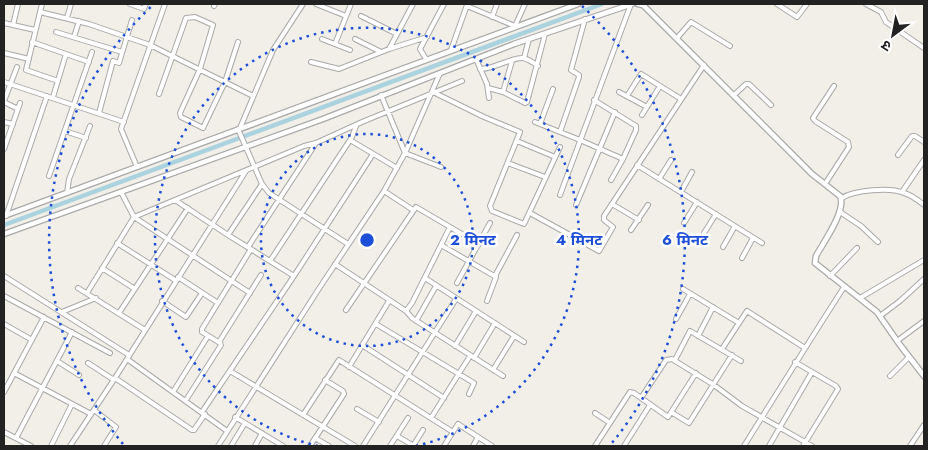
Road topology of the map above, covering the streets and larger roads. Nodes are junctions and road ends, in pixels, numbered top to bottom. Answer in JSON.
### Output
{"nodes":[{"id":1,"x":18,"y":4,"type":"edge"},
{"id":2,"x":42,"y":4,"type":"edge"},
{"id":3,"x":71,"y":4,"type":"edge"},
{"id":4,"x":130,"y":4,"type":"edge"},
{"id":5,"x":146,"y":4,"type":"edge"},
{"id":6,"x":165,"y":4,"type":"edge"},
{"id":7,"x":303,"y":4,"type":"edge"},
{"id":8,"x":316,"y":4,"type":"edge"},
{"id":9,"x":350,"y":4,"type":"edge"},
{"id":10,"x":413,"y":4,"type":"edge"},
{"id":11,"x":444,"y":4,"type":"edge"},
{"id":12,"x":497,"y":4,"type":"edge"},
{"id":13,"x":524,"y":4,"type":"edge"},
{"id":14,"x":578,"y":4,"type":"edge"},
{"id":15,"x":629,"y":4,"type":"edge"},
{"id":16,"x":642,"y":4,"type":"edge"},
{"id":17,"x":777,"y":4,"type":"edge"},
{"id":18,"x":789,"y":4,"type":"edge"},
{"id":19,"x":806,"y":4,"type":"edge"},
{"id":20,"x":866,"y":4,"type":"edge"},
{"id":21,"x":467,"y":5,"type":"edge"},
{"id":22,"x":786,"y":9,"type":"junction"},
{"id":23,"x":40,"y":12,"type":"junction"},
{"id":24,"x":346,"y":16,"type":"junction"},
{"id":25,"x":361,"y":16,"type":"dead end"},
{"id":26,"x":492,"y":17,"type":"junction"},
{"id":27,"x":67,"y":18,"type":"junction"},
{"id":28,"x":585,"y":19,"type":"junction"},
{"id":29,"x":132,"y":20,"type":"dead end"},
{"id":30,"x":79,"y":21,"type":"junction"},
{"id":31,"x":4,"y":23,"type":"edge"},
{"id":32,"x":13,"y":25,"type":"junction"},
{"id":33,"x":515,"y":26,"type":"junction"},
{"id":34,"x":35,"y":30,"type":"junction"},
{"id":35,"x":56,"y":32,"type":"dead end"},
{"id":36,"x":397,"y":34,"type":"junction"},
{"id":37,"x":545,"y":34,"type":"junction"},
{"id":38,"x":74,"y":37,"type":"junction"},
{"id":39,"x":128,"y":37,"type":"junction"},
{"id":40,"x":426,"y":37,"type":"junction"},
{"id":41,"x":322,"y":38,"type":"dead end"},
{"id":42,"x":677,"y":38,"type":"junction"},
{"id":43,"x":355,"y":39,"type":"dead end"},
{"id":44,"x":529,"y":39,"type":"junction"},
{"id":45,"x":32,"y":42,"type":"junction"},
{"id":46,"x":238,"y":42,"type":"dead end"},
{"id":47,"x":335,"y":44,"type":"junction"},
{"id":48,"x":150,"y":45,"type":"junction"},
{"id":49,"x":730,"y":46,"type":"dead end"},
{"id":50,"x":924,"y":48,"type":"edge"},
{"id":51,"x":389,"y":49,"type":"junction"},
{"id":52,"x":350,"y":50,"type":"dead end"},
{"id":53,"x":451,"y":50,"type":"junction"},
{"id":54,"x":92,"y":52,"type":"dead end"},
{"id":55,"x":122,"y":52,"type":"junction"},
{"id":56,"x":381,"y":52,"type":"junction"},
{"id":57,"x":4,"y":53,"type":"edge"},
{"id":58,"x":66,"y":54,"type":"junction"},
{"id":59,"x":174,"y":56,"type":"junction"},
{"id":60,"x":524,"y":58,"type":"junction"},
{"id":61,"x":29,"y":59,"type":"junction"},
{"id":62,"x":426,"y":59,"type":"junction"},
{"id":63,"x":476,"y":59,"type":"junction"},
{"id":64,"x":512,"y":61,"type":"junction"},
{"id":65,"x":89,"y":62,"type":"junction"},
{"id":66,"x":311,"y":62,"type":"dead end"},
{"id":67,"x":704,"y":65,"type":"junction"},
{"id":68,"x":538,"y":66,"type":"junction"},
{"id":69,"x":17,"y":67,"type":"dead end"},
{"id":70,"x":480,"y":69,"type":"junction"},
{"id":71,"x":200,"y":70,"type":"junction"},
{"id":72,"x":440,"y":73,"type":"junction"},
{"id":73,"x":58,"y":81,"type":"junction"},
{"id":74,"x":462,"y":81,"type":"dead end"},
{"id":75,"x":4,"y":82,"type":"edge"},
{"id":76,"x":225,"y":82,"type":"junction"},
{"id":77,"x":11,"y":84,"type":"junction"},
{"id":78,"x":660,"y":86,"type":"junction"},
{"id":79,"x":834,"y":86,"type":"dead end"},
{"id":80,"x":488,"y":88,"type":"junction"},
{"id":81,"x":553,"y":89,"type":"dead end"},
{"id":82,"x":503,"y":92,"type":"junction"},
{"id":83,"x":619,"y":92,"type":"dead end"},
{"id":84,"x":433,"y":93,"type":"junction"},
{"id":85,"x":159,"y":94,"type":"dead end"},
{"id":86,"x":381,"y":95,"type":"junction"},
{"id":87,"x":734,"y":95,"type":"junction"},
{"id":88,"x":47,"y":96,"type":"junction"},
{"id":89,"x":253,"y":96,"type":"junction"},
{"id":90,"x":627,"y":96,"type":"junction"},
{"id":91,"x":53,"y":98,"type":"junction"},
{"id":92,"x":489,"y":98,"type":"dead end"},
{"id":93,"x":681,"y":99,"type":"junction"},
{"id":94,"x":594,"y":100,"type":"junction"},
{"id":95,"x":4,"y":102,"type":"edge"},
{"id":96,"x":20,"y":103,"type":"dead end"},
{"id":97,"x":74,"y":105,"type":"junction"},
{"id":98,"x":772,"y":105,"type":"dead end"},
{"id":99,"x":647,"y":107,"type":"junction"},
{"id":100,"x":18,"y":109,"type":"junction"},
{"id":101,"x":388,"y":112,"type":"junction"},
{"id":102,"x":615,"y":112,"type":"junction"},
{"id":103,"x":99,"y":113,"type":"junction"},
{"id":104,"x":642,"y":115,"type":"dead end"},
{"id":105,"x":4,"y":122,"type":"edge"},
{"id":106,"x":124,"y":122,"type":"junction"},
{"id":107,"x":535,"y":122,"type":"dead end"},
{"id":108,"x":13,"y":124,"type":"junction"},
{"id":109,"x":540,"y":124,"type":"junction"},
{"id":110,"x":357,"y":125,"type":"junction"},
{"id":111,"x":90,"y":126,"type":"dead end"},
{"id":112,"x":239,"y":129,"type":"junction"},
{"id":113,"x":65,"y":131,"type":"junction"},
{"id":114,"x":560,"y":132,"type":"junction"},
{"id":115,"x":86,"y":138,"type":"junction"},
{"id":116,"x":350,"y":140,"type":"junction"},
{"id":117,"x":580,"y":140,"type":"junction"},
{"id":118,"x":517,"y":141,"type":"junction"},
{"id":119,"x":924,"y":142,"type":"edge"},
{"id":120,"x":316,"y":143,"type":"junction"},
{"id":121,"x":246,"y":147,"type":"junction"},
{"id":122,"x":560,"y":147,"type":"dead end"},
{"id":123,"x":600,"y":148,"type":"junction"},
{"id":124,"x":4,"y":149,"type":"edge"},
{"id":125,"x":405,"y":152,"type":"junction"},
{"id":126,"x":372,"y":154,"type":"junction"},
{"id":127,"x":898,"y":155,"type":"dead end"},
{"id":128,"x":555,"y":157,"type":"junction"},
{"id":129,"x":623,"y":159,"type":"junction"},
{"id":130,"x":671,"y":160,"type":"dead end"},
{"id":131,"x":924,"y":160,"type":"edge"},
{"id":132,"x":508,"y":163,"type":"junction"},
{"id":133,"x":638,"y":165,"type":"junction"},
{"id":134,"x":137,"y":167,"type":"junction"},
{"id":135,"x":254,"y":167,"type":"junction"},
{"id":136,"x":441,"y":167,"type":"dead end"},
{"id":137,"x":397,"y":168,"type":"junction"},
{"id":138,"x":246,"y":170,"type":"junction"},
{"id":139,"x":692,"y":172,"type":"dead end"},
{"id":140,"x":49,"y":176,"type":"dead end"},
{"id":141,"x":545,"y":177,"type":"junction"},
{"id":142,"x":659,"y":179,"type":"junction"},
{"id":143,"x":611,"y":180,"type":"dead end"},
{"id":144,"x":262,"y":184,"type":"junction"},
{"id":145,"x":825,"y":184,"type":"junction"},
{"id":146,"x":384,"y":191,"type":"junction"},
{"id":147,"x":121,"y":192,"type":"junction"},
{"id":148,"x":681,"y":192,"type":"junction"},
{"id":149,"x":902,"y":192,"type":"junction"},
{"id":150,"x":67,"y":193,"type":"junction"},
{"id":151,"x":560,"y":195,"type":"dead end"},
{"id":152,"x":842,"y":198,"type":"junction"},
{"id":153,"x":175,"y":200,"type":"junction"},
{"id":154,"x":280,"y":200,"type":"junction"},
{"id":155,"x":697,"y":202,"type":"junction"},
{"id":156,"x":612,"y":204,"type":"junction"},
{"id":157,"x":576,"y":205,"type":"dead end"},
{"id":158,"x":648,"y":205,"type":"dead end"},
{"id":159,"x":924,"y":205,"type":"edge"},
{"id":160,"x":188,"y":208,"type":"junction"},
{"id":161,"x":412,"y":210,"type":"junction"},
{"id":162,"x":840,"y":212,"type":"junction"},
{"id":163,"x":530,"y":213,"type":"junction"},
{"id":164,"x":301,"y":214,"type":"junction"},
{"id":165,"x":716,"y":214,"type":"junction"},
{"id":166,"x":5,"y":216,"type":"edge"},
{"id":167,"x":134,"y":217,"type":"junction"},
{"id":168,"x":638,"y":220,"type":"junction"},
{"id":169,"x":490,"y":223,"type":"dead end"},
{"id":170,"x":684,"y":223,"type":"dead end"},
{"id":171,"x":212,"y":224,"type":"junction"},
{"id":172,"x":735,"y":226,"type":"junction"},
{"id":173,"x":450,"y":227,"type":"junction"},
{"id":174,"x":324,"y":229,"type":"junction"},
{"id":175,"x":631,"y":230,"type":"dead end"},
{"id":176,"x":704,"y":233,"type":"dead end"},
{"id":177,"x":4,"y":234,"type":"edge"},
{"id":178,"x":228,"y":235,"type":"junction"},
{"id":179,"x":517,"y":235,"type":"dead end"},
{"id":180,"x":167,"y":238,"type":"junction"},
{"id":181,"x":754,"y":238,"type":"junction"},
{"id":182,"x":878,"y":242,"type":"dead end"},
{"id":183,"x":117,"y":243,"type":"junction"},
{"id":184,"x":762,"y":243,"type":"dead end"},
{"id":185,"x":348,"y":244,"type":"junction"},
{"id":186,"x":442,"y":244,"type":"junction"},
{"id":187,"x":479,"y":244,"type":"junction"},
{"id":188,"x":723,"y":247,"type":"dead end"},
{"id":189,"x":249,"y":248,"type":"junction"},
{"id":190,"x":857,"y":248,"type":"dead end"},
{"id":191,"x":192,"y":255,"type":"junction"},
{"id":192,"x":742,"y":258,"type":"dead end"},
{"id":193,"x":469,"y":260,"type":"junction"},
{"id":194,"x":924,"y":260,"type":"edge"},
{"id":195,"x":270,"y":261,"type":"junction"},
{"id":196,"x":150,"y":264,"type":"junction"},
{"id":197,"x":335,"y":264,"type":"junction"},
{"id":198,"x":102,"y":268,"type":"junction"},
{"id":199,"x":261,"y":275,"type":"dead end"},
{"id":200,"x":4,"y":276,"type":"edge"},
{"id":201,"x":294,"y":276,"type":"junction"},
{"id":202,"x":495,"y":276,"type":"junction"},
{"id":203,"x":830,"y":276,"type":"junction"},
{"id":204,"x":176,"y":278,"type":"junction"},
{"id":205,"x":425,"y":278,"type":"junction"},
{"id":206,"x":924,"y":279,"type":"edge"},
{"id":207,"x":232,"y":280,"type":"junction"},
{"id":208,"x":457,"y":283,"type":"dead end"},
{"id":209,"x":364,"y":284,"type":"junction"},
{"id":210,"x":436,"y":286,"type":"junction"},
{"id":211,"x":844,"y":287,"type":"junction"},
{"id":212,"x":78,"y":288,"type":"dead end"},
{"id":213,"x":135,"y":289,"type":"junction"},
{"id":214,"x":683,"y":289,"type":"dead end"},
{"id":215,"x":87,"y":293,"type":"junction"},
{"id":216,"x":202,"y":293,"type":"junction"},
{"id":217,"x":250,"y":293,"type":"junction"},
{"id":218,"x":690,"y":294,"type":"junction"},
{"id":219,"x":4,"y":296,"type":"edge"},
{"id":220,"x":96,"y":298,"type":"junction"},
{"id":221,"x":860,"y":298,"type":"junction"},
{"id":222,"x":456,"y":299,"type":"junction"},
{"id":223,"x":162,"y":301,"type":"junction"},
{"id":224,"x":389,"y":301,"type":"junction"},
{"id":225,"x":487,"y":301,"type":"dead end"},
{"id":226,"x":218,"y":303,"type":"junction"},
{"id":227,"x":714,"y":308,"type":"junction"},
{"id":228,"x":346,"y":310,"type":"dead end"},
{"id":229,"x":406,"y":311,"type":"junction"},
{"id":230,"x":476,"y":311,"type":"junction"},
{"id":231,"x":62,"y":312,"type":"junction"},
{"id":232,"x":120,"y":314,"type":"junction"},
{"id":233,"x":880,"y":316,"type":"junction"},
{"id":234,"x":44,"y":317,"type":"junction"},
{"id":235,"x":676,"y":319,"type":"dead end"},
{"id":236,"x":416,"y":321,"type":"junction"},
{"id":237,"x":924,"y":321,"type":"edge"},
{"id":238,"x":739,"y":323,"type":"junction"},
{"id":239,"x":4,"y":324,"type":"edge"},
{"id":240,"x":376,"y":324,"type":"junction"},
{"id":241,"x":495,"y":324,"type":"junction"},
{"id":242,"x":145,"y":330,"type":"junction"},
{"id":243,"x":72,"y":332,"type":"junction"},
{"id":244,"x":435,"y":334,"type":"junction"},
{"id":245,"x":208,"y":336,"type":"junction"},
{"id":246,"x":514,"y":336,"type":"junction"},
{"id":247,"x":698,"y":336,"type":"junction"},
{"id":248,"x":32,"y":340,"type":"junction"},
{"id":249,"x":897,"y":341,"type":"junction"},
{"id":250,"x":219,"y":342,"type":"junction"},
{"id":251,"x":524,"y":342,"type":"dead end"},
{"id":252,"x":362,"y":345,"type":"junction"},
{"id":253,"x":455,"y":346,"type":"junction"},
{"id":254,"x":804,"y":348,"type":"junction"},
{"id":255,"x":722,"y":349,"type":"junction"},
{"id":256,"x":110,"y":353,"type":"dead end"},
{"id":257,"x":423,"y":353,"type":"junction"},
{"id":258,"x":732,"y":355,"type":"junction"},
{"id":259,"x":908,"y":356,"type":"junction"},
{"id":260,"x":128,"y":357,"type":"junction"},
{"id":261,"x":472,"y":357,"type":"junction"},
{"id":262,"x":676,"y":360,"type":"junction"},
{"id":263,"x":57,"y":361,"type":"junction"},
{"id":264,"x":741,"y":361,"type":"dead end"},
{"id":265,"x":795,"y":362,"type":"junction"},
{"id":266,"x":88,"y":363,"type":"dead end"},
{"id":267,"x":349,"y":367,"type":"junction"},
{"id":268,"x":493,"y":370,"type":"junction"},
{"id":269,"x":230,"y":371,"type":"junction"},
{"id":270,"x":812,"y":372,"type":"junction"},
{"id":271,"x":14,"y":373,"type":"junction"},
{"id":272,"x":696,"y":373,"type":"junction"},
{"id":273,"x":458,"y":374,"type":"junction"},
{"id":274,"x":79,"y":375,"type":"dead end"},
{"id":275,"x":408,"y":375,"type":"junction"},
{"id":276,"x":503,"y":376,"type":"dead end"},
{"id":277,"x":890,"y":376,"type":"dead end"},
{"id":278,"x":924,"y":376,"type":"edge"},
{"id":279,"x":114,"y":379,"type":"junction"},
{"id":280,"x":325,"y":380,"type":"junction"},
{"id":281,"x":714,"y":385,"type":"junction"},
{"id":282,"x":256,"y":386,"type":"junction"},
{"id":283,"x":43,"y":388,"type":"junction"},
{"id":284,"x":4,"y":392,"type":"edge"},
{"id":285,"x":173,"y":392,"type":"junction"},
{"id":286,"x":469,"y":394,"type":"dead end"},
{"id":287,"x":395,"y":396,"type":"junction"},
{"id":288,"x":444,"y":398,"type":"junction"},
{"id":289,"x":641,"y":398,"type":"junction"},
{"id":290,"x":186,"y":400,"type":"junction"},
{"id":291,"x":72,"y":404,"type":"junction"},
{"id":292,"x":650,"y":405,"type":"junction"},
{"id":293,"x":357,"y":409,"type":"dead end"},
{"id":294,"x":92,"y":412,"type":"junction"},
{"id":295,"x":672,"y":412,"type":"junction"},
{"id":296,"x":204,"y":413,"type":"junction"},
{"id":297,"x":595,"y":413,"type":"dead end"},
{"id":298,"x":303,"y":415,"type":"junction"},
{"id":299,"x":762,"y":416,"type":"junction"},
{"id":300,"x":235,"y":417,"type":"junction"},
{"id":301,"x":408,"y":418,"type":"dead end"},
{"id":302,"x":431,"y":418,"type":"junction"},
{"id":303,"x":379,"y":422,"type":"junction"},
{"id":304,"x":245,"y":423,"type":"junction"},
{"id":305,"x":610,"y":423,"type":"junction"},
{"id":306,"x":924,"y":425,"type":"edge"},
{"id":307,"x":323,"y":427,"type":"junction"},
{"id":308,"x":780,"y":427,"type":"junction"},
{"id":309,"x":423,"y":430,"type":"dead end"},
{"id":310,"x":227,"y":431,"type":"junction"},
{"id":311,"x":4,"y":432,"type":"edge"},
{"id":312,"x":453,"y":432,"type":"junction"},
{"id":313,"x":262,"y":433,"type":"junction"},
{"id":314,"x":397,"y":436,"type":"junction"},
{"id":315,"x":478,"y":437,"type":"junction"},
{"id":316,"x":16,"y":438,"type":"junction"},
{"id":317,"x":315,"y":438,"type":"junction"},
{"id":318,"x":804,"y":444,"type":"edge"},
{"id":319,"x":31,"y":446,"type":"edge"},
{"id":320,"x":51,"y":446,"type":"edge"},
{"id":321,"x":70,"y":446,"type":"edge"},
{"id":322,"x":104,"y":446,"type":"edge"},
{"id":323,"x":218,"y":446,"type":"edge"},
{"id":324,"x":231,"y":446,"type":"edge"},
{"id":325,"x":256,"y":446,"type":"edge"},
{"id":326,"x":283,"y":446,"type":"edge"},
{"id":327,"x":310,"y":446,"type":"edge"},
{"id":328,"x":329,"y":446,"type":"edge"},
{"id":329,"x":355,"y":446,"type":"edge"},
{"id":330,"x":363,"y":446,"type":"edge"},
{"id":331,"x":390,"y":446,"type":"edge"},
{"id":332,"x":414,"y":446,"type":"edge"},
{"id":333,"x":444,"y":446,"type":"edge"},
{"id":334,"x":473,"y":446,"type":"edge"},
{"id":335,"x":492,"y":446,"type":"edge"},
{"id":336,"x":595,"y":446,"type":"edge"},
{"id":337,"x":624,"y":446,"type":"edge"},
{"id":338,"x":744,"y":446,"type":"edge"},
{"id":339,"x":769,"y":446,"type":"edge"},
{"id":340,"x":812,"y":446,"type":"edge"},
{"id":341,"x":910,"y":446,"type":"edge"}],
"edges":[{"from":1,"to":32,"type":"street"},
{"from":2,"to":23,"type":"street"},
{"from":3,"to":27,"type":"street"},
{"from":4,"to":5,"type":"street"},
{"from":6,"to":48,"type":"street"},
{"from":7,"to":89,"type":"street"},
{"from":8,"to":24,"type":"street"},
{"from":9,"to":24,"type":"street"},
{"from":10,"to":36,"type":"street"},
{"from":11,"to":40,"type":"street"},
{"from":12,"to":26,"type":"street"},
{"from":13,"to":33,"type":"street"},
{"from":14,"to":33,"type":"street"},
{"from":15,"to":28,"type":"street"},
{"from":15,"to":94,"type":"street"},
{"from":16,"to":42,"type":"street"},
{"from":17,"to":22,"type":"street"},
{"from":18,"to":22,"type":"street"},
{"from":19,"to":22,"type":"street"},
{"from":20,"to":50,"type":"street"},
{"from":21,"to":26,"type":"street"},
{"from":21,"to":53,"type":"street"},
{"from":23,"to":27,"type":"street"},
{"from":23,"to":34,"type":"street"},
{"from":24,"to":47,"type":"street"},
{"from":25,"to":36,"type":"street"},
{"from":26,"to":33,"type":"street"},
{"from":27,"to":30,"type":"street"},
{"from":28,"to":37,"type":"street"},
{"from":28,"to":114,"type":"street"},
{"from":29,"to":39,"type":"street"},
{"from":30,"to":38,"type":"street"},
{"from":30,"to":39,"type":"street"},
{"from":31,"to":32,"type":"street"},
{"from":32,"to":34,"type":"street"},
{"from":33,"to":53,"type":"street"},
{"from":34,"to":45,"type":"street"},
{"from":35,"to":38,"type":"street"},
{"from":36,"to":51,"type":"street"},
{"from":37,"to":44,"type":"street"},
{"from":37,"to":68,"type":"street"},
{"from":38,"to":55,"type":"street"},
{"from":39,"to":48,"type":"street"},
{"from":39,"to":55,"type":"street"},
{"from":40,"to":51,"type":"street"},
{"from":40,"to":62,"type":"street"},
{"from":41,"to":47,"type":"street"},
{"from":42,"to":49,"type":"street"},
{"from":42,"to":67,"type":"street"},
{"from":43,"to":56,"type":"street"},
{"from":44,"to":60,"type":"street"},
{"from":44,"to":63,"type":"street"},
{"from":45,"to":58,"type":"street"},
{"from":45,"to":61,"type":"street"},
{"from":46,"to":76,"type":"street"},
{"from":47,"to":52,"type":"street"},
{"from":48,"to":59,"type":"street"},
{"from":48,"to":106,"type":"street"},
{"from":51,"to":56,"type":"street"},
{"from":53,"to":62,"type":"street"},
{"from":54,"to":65,"type":"street"},
{"from":55,"to":103,"type":"street"},
{"from":56,"to":66,"type":"street"},
{"from":57,"to":61,"type":"street"},
{"from":58,"to":65,"type":"street"},
{"from":58,"to":73,"type":"street"},
{"from":59,"to":71,"type":"street"},
{"from":59,"to":71,"type":"street"},
{"from":59,"to":85,"type":"street"},
{"from":60,"to":64,"type":"street"},
{"from":60,"to":68,"type":"street"},
{"from":61,"to":73,"type":"street"},
{"from":62,"to":112,"type":"street"},
{"from":63,"to":70,"type":"street"},
{"from":63,"to":72,"type":"street"},
{"from":64,"to":70,"type":"street"},
{"from":64,"to":82,"type":"street"},
{"from":65,"to":97,"type":"street"},
{"from":67,"to":87,"type":"street"},
{"from":67,"to":93,"type":"street"},
{"from":68,"to":82,"type":"street"},
{"from":69,"to":77,"type":"street"},
{"from":70,"to":80,"type":"street"},
{"from":71,"to":76,"type":"street"},
{"from":71,"to":76,"type":"street"},
{"from":72,"to":84,"type":"street"},
{"from":72,"to":86,"type":"street"},
{"from":73,"to":91,"type":"street"},
{"from":74,"to":84,"type":"street"},
{"from":75,"to":77,"type":"street"},
{"from":76,"to":89,"type":"street"},
{"from":77,"to":88,"type":"street"},
{"from":77,"to":95,"type":"street"},
{"from":78,"to":90,"type":"street"},
{"from":78,"to":93,"type":"street"},
{"from":78,"to":99,"type":"street"},
{"from":79,"to":145,"type":"street"},
{"from":80,"to":82,"type":"street"},
{"from":80,"to":92,"type":"street"},
{"from":81,"to":109,"type":"street"},
{"from":83,"to":90,"type":"street"},
{"from":84,"to":101,"type":"street"},
{"from":84,"to":118,"type":"street"},
{"from":84,"to":125,"type":"street"},
{"from":86,"to":101,"type":"street"},
{"from":86,"to":121,"type":"street"},
{"from":87,"to":98,"type":"street"},
{"from":87,"to":145,"type":"street"},
{"from":88,"to":91,"type":"street"},
{"from":88,"to":166,"type":"street"},
{"from":89,"to":112,"type":"street"},
{"from":90,"to":99,"type":"street"},
{"from":91,"to":97,"type":"street"},
{"from":93,"to":133,"type":"street"},
{"from":94,"to":102,"type":"street"},
{"from":94,"to":117,"type":"street"},
{"from":95,"to":100,"type":"street"},
{"from":96,"to":100,"type":"street"},
{"from":97,"to":103,"type":"street"},
{"from":97,"to":113,"type":"street"},
{"from":99,"to":104,"type":"street"},
{"from":100,"to":108,"type":"street"},
{"from":101,"to":110,"type":"street"},
{"from":101,"to":125,"type":"street"},
{"from":102,"to":123,"type":"street"},
{"from":102,"to":129,"type":"street"},
{"from":103,"to":106,"type":"street"},
{"from":105,"to":108,"type":"street"},
{"from":106,"to":134,"type":"street"},
{"from":107,"to":109,"type":"street"},
{"from":108,"to":124,"type":"street"},
{"from":109,"to":114,"type":"street"},
{"from":110,"to":116,"type":"street"},
{"from":110,"to":120,"type":"street"},
{"from":111,"to":115,"type":"street"},
{"from":112,"to":121,"type":"street"},
{"from":112,"to":134,"type":"street"},
{"from":113,"to":115,"type":"street"},
{"from":113,"to":140,"type":"street"},
{"from":114,"to":117,"type":"street"},
{"from":115,"to":150,"type":"street"},
{"from":116,"to":126,"type":"street"},
{"from":116,"to":164,"type":"street"},
{"from":117,"to":123,"type":"street"},
{"from":117,"to":151,"type":"street"},
{"from":118,"to":128,"type":"street"},
{"from":118,"to":132,"type":"street"},
{"from":119,"to":127,"type":"street"},
{"from":120,"to":135,"type":"street"},
{"from":120,"to":154,"type":"street"},
{"from":121,"to":135,"type":"street"},
{"from":121,"to":147,"type":"street"},
{"from":122,"to":128,"type":"street"},
{"from":123,"to":129,"type":"street"},
{"from":123,"to":157,"type":"street"},
{"from":125,"to":136,"type":"street"},
{"from":125,"to":137,"type":"street"},
{"from":126,"to":137,"type":"street"},
{"from":126,"to":174,"type":"street"},
{"from":128,"to":141,"type":"street"},
{"from":129,"to":143,"type":"street"},
{"from":130,"to":142,"type":"street"},
{"from":131,"to":149,"type":"street"},
{"from":132,"to":141,"type":"street"},
{"from":132,"to":163,"type":"street"},
{"from":133,"to":142,"type":"street"},
{"from":133,"to":156,"type":"street"},
{"from":134,"to":150,"type":"street"},
{"from":135,"to":138,"type":"street"},
{"from":135,"to":144,"type":"street"},
{"from":137,"to":146,"type":"street"},
{"from":138,"to":153,"type":"street"},
{"from":138,"to":171,"type":"street"},
{"from":139,"to":148,"type":"street"},
{"from":141,"to":163,"type":"street"},
{"from":142,"to":148,"type":"street"},
{"from":144,"to":154,"type":"street"},
{"from":144,"to":178,"type":"street"},
{"from":145,"to":152,"type":"street"},
{"from":146,"to":161,"type":"street"},
{"from":146,"to":185,"type":"street"},
{"from":147,"to":167,"type":"street"},
{"from":147,"to":177,"type":"street"},
{"from":148,"to":155,"type":"street"},
{"from":149,"to":152,"type":"street"},
{"from":149,"to":159,"type":"street"},
{"from":150,"to":166,"type":"street"},
{"from":152,"to":162,"type":"street"},
{"from":153,"to":160,"type":"street"},
{"from":153,"to":167,"type":"street"},
{"from":154,"to":164,"type":"street"},
{"from":154,"to":189,"type":"street"},
{"from":155,"to":165,"type":"street"},
{"from":155,"to":170,"type":"street"},
{"from":156,"to":163,"type":"street"},
{"from":156,"to":168,"type":"street"},
{"from":158,"to":168,"type":"street"},
{"from":160,"to":171,"type":"street"},
{"from":160,"to":180,"type":"street"},
{"from":161,"to":173,"type":"street"},
{"from":161,"to":209,"type":"street"},
{"from":162,"to":182,"type":"street"},
{"from":162,"to":203,"type":"street"},
{"from":164,"to":174,"type":"street"},
{"from":164,"to":195,"type":"street"},
{"from":165,"to":172,"type":"street"},
{"from":165,"to":176,"type":"street"},
{"from":167,"to":180,"type":"street"},
{"from":167,"to":183,"type":"street"},
{"from":168,"to":175,"type":"street"},
{"from":169,"to":187,"type":"street"},
{"from":171,"to":178,"type":"street"},
{"from":171,"to":191,"type":"street"},
{"from":172,"to":181,"type":"street"},
{"from":172,"to":188,"type":"street"},
{"from":173,"to":186,"type":"street"},
{"from":173,"to":187,"type":"street"},
{"from":174,"to":185,"type":"street"},
{"from":174,"to":201,"type":"street"},
{"from":178,"to":189,"type":"street"},
{"from":179,"to":202,"type":"street"},
{"from":180,"to":191,"type":"street"},
{"from":180,"to":196,"type":"street"},
{"from":181,"to":184,"type":"street"},
{"from":181,"to":192,"type":"street"},
{"from":183,"to":196,"type":"street"},
{"from":183,"to":198,"type":"street"},
{"from":185,"to":197,"type":"street"},
{"from":186,"to":193,"type":"street"},
{"from":186,"to":205,"type":"street"},
{"from":187,"to":193,"type":"street"},
{"from":189,"to":195,"type":"street"},
{"from":189,"to":207,"type":"street"},
{"from":190,"to":203,"type":"street"},
{"from":191,"to":204,"type":"street"},
{"from":191,"to":207,"type":"street"},
{"from":193,"to":202,"type":"street"},
{"from":193,"to":208,"type":"street"},
{"from":194,"to":221,"type":"street"},
{"from":195,"to":201,"type":"street"},
{"from":196,"to":204,"type":"street"},
{"from":196,"to":213,"type":"street"},
{"from":197,"to":209,"type":"street"},
{"from":197,"to":282,"type":"street"},
{"from":198,"to":213,"type":"street"},
{"from":198,"to":215,"type":"street"},
{"from":199,"to":217,"type":"street"},
{"from":200,"to":231,"type":"street"},
{"from":201,"to":269,"type":"street"},
{"from":202,"to":225,"type":"street"},
{"from":203,"to":211,"type":"street"},
{"from":204,"to":216,"type":"street"},
{"from":204,"to":223,"type":"street"},
{"from":205,"to":210,"type":"street"},
{"from":205,"to":229,"type":"street"},
{"from":206,"to":233,"type":"street"},
{"from":207,"to":217,"type":"street"},
{"from":207,"to":226,"type":"street"},
{"from":209,"to":224,"type":"street"},
{"from":209,"to":228,"type":"street"},
{"from":210,"to":222,"type":"street"},
{"from":210,"to":236,"type":"street"},
{"from":211,"to":221,"type":"street"},
{"from":211,"to":254,"type":"street"},
{"from":212,"to":215,"type":"street"},
{"from":213,"to":232,"type":"street"},
{"from":214,"to":218,"type":"street"},
{"from":215,"to":220,"type":"street"},
{"from":216,"to":223,"type":"street"},
{"from":216,"to":226,"type":"street"},
{"from":217,"to":250,"type":"street"},
{"from":218,"to":227,"type":"street"},
{"from":218,"to":235,"type":"street"},
{"from":219,"to":234,"type":"street"},
{"from":220,"to":231,"type":"street"},
{"from":220,"to":232,"type":"street"},
{"from":221,"to":233,"type":"street"},
{"from":222,"to":230,"type":"street"},
{"from":222,"to":244,"type":"street"},
{"from":223,"to":242,"type":"street"},
{"from":224,"to":229,"type":"street"},
{"from":224,"to":240,"type":"street"},
{"from":226,"to":245,"type":"street"},
{"from":227,"to":238,"type":"street"},
{"from":227,"to":247,"type":"street"},
{"from":229,"to":236,"type":"street"},
{"from":230,"to":241,"type":"street"},
{"from":230,"to":253,"type":"street"},
{"from":231,"to":260,"type":"street"},
{"from":232,"to":242,"type":"street"},
{"from":233,"to":249,"type":"street"},
{"from":234,"to":243,"type":"street"},
{"from":234,"to":248,"type":"street"},
{"from":236,"to":244,"type":"street"},
{"from":237,"to":249,"type":"street"},
{"from":238,"to":254,"type":"street"},
{"from":238,"to":255,"type":"street"},
{"from":239,"to":248,"type":"street"},
{"from":240,"to":252,"type":"street"},
{"from":240,"to":257,"type":"street"},
{"from":241,"to":246,"type":"street"},
{"from":241,"to":261,"type":"street"},
{"from":242,"to":260,"type":"street"},
{"from":243,"to":256,"type":"street"},
{"from":243,"to":263,"type":"street"},
{"from":244,"to":253,"type":"street"},
{"from":244,"to":257,"type":"street"},
{"from":245,"to":250,"type":"street"},
{"from":245,"to":285,"type":"street"},
{"from":246,"to":251,"type":"street"},
{"from":246,"to":268,"type":"street"},
{"from":247,"to":255,"type":"street"},
{"from":247,"to":262,"type":"street"},
{"from":248,"to":271,"type":"street"},
{"from":249,"to":259,"type":"street"},
{"from":250,"to":290,"type":"street"},
{"from":252,"to":267,"type":"street"},
{"from":252,"to":275,"type":"street"},
{"from":253,"to":261,"type":"street"},
{"from":254,"to":265,"type":"street"},
{"from":255,"to":258,"type":"street"},
{"from":257,"to":273,"type":"street"},
{"from":257,"to":275,"type":"street"},
{"from":258,"to":264,"type":"street"},
{"from":258,"to":281,"type":"street"},
{"from":259,"to":277,"type":"street"},
{"from":259,"to":278,"type":"street"},
{"from":260,"to":279,"type":"street"},
{"from":260,"to":285,"type":"street"},
{"from":261,"to":268,"type":"street"},
{"from":261,"to":273,"type":"street"},
{"from":262,"to":272,"type":"street"},
{"from":262,"to":289,"type":"street"},
{"from":263,"to":274,"type":"street"},
{"from":263,"to":283,"type":"street"},
{"from":265,"to":270,"type":"street"},
{"from":265,"to":299,"type":"street"},
{"from":266,"to":279,"type":"street"},
{"from":267,"to":280,"type":"street"},
{"from":267,"to":287,"type":"street"},
{"from":268,"to":276,"type":"street"},
{"from":269,"to":282,"type":"street"},
{"from":269,"to":296,"type":"street"},
{"from":270,"to":308,"type":"street"},
{"from":270,"to":318,"type":"street"},
{"from":271,"to":283,"type":"street"},
{"from":271,"to":284,"type":"street"},
{"from":272,"to":281,"type":"street"},
{"from":272,"to":295,"type":"street"},
{"from":273,"to":286,"type":"street"},
{"from":273,"to":288,"type":"street"},
{"from":275,"to":287,"type":"street"},
{"from":275,"to":288,"type":"street"},
{"from":279,"to":294,"type":"street"},
{"from":279,"to":296,"type":"street"},
{"from":280,"to":298,"type":"street"},
{"from":280,"to":307,"type":"street"},
{"from":281,"to":295,"type":"street"},
{"from":281,"to":299,"type":"street"},
{"from":282,"to":298,"type":"street"},
{"from":282,"to":300,"type":"street"},
{"from":283,"to":291,"type":"street"},
{"from":283,"to":316,"type":"street"},
{"from":285,"to":290,"type":"street"},
{"from":287,"to":302,"type":"street"},
{"from":287,"to":303,"type":"street"},
{"from":288,"to":302,"type":"street"},
{"from":289,"to":292,"type":"street"},
{"from":289,"to":305,"type":"street"},
{"from":290,"to":296,"type":"street"},
{"from":291,"to":294,"type":"street"},
{"from":291,"to":320,"type":"street"},
{"from":292,"to":295,"type":"street"},
{"from":292,"to":337,"type":"street"},
{"from":293,"to":303,"type":"street"},
{"from":294,"to":321,"type":"street"},
{"from":294,"to":322,"type":"street"},
{"from":296,"to":310,"type":"street"},
{"from":297,"to":305,"type":"street"},
{"from":298,"to":307,"type":"street"},
{"from":299,"to":308,"type":"street"},
{"from":299,"to":338,"type":"street"},
{"from":300,"to":304,"type":"street"},
{"from":300,"to":310,"type":"street"},
{"from":301,"to":314,"type":"street"},
{"from":302,"to":312,"type":"street"},
{"from":303,"to":330,"type":"street"},
{"from":304,"to":313,"type":"street"},
{"from":304,"to":324,"type":"street"},
{"from":305,"to":336,"type":"street"},
{"from":306,"to":341,"type":"street"},
{"from":307,"to":317,"type":"street"},
{"from":307,"to":329,"type":"street"},
{"from":308,"to":318,"type":"street"},
{"from":308,"to":339,"type":"street"},
{"from":309,"to":332,"type":"street"},
{"from":310,"to":323,"type":"street"},
{"from":311,"to":316,"type":"street"},
{"from":312,"to":315,"type":"street"},
{"from":312,"to":333,"type":"street"},
{"from":313,"to":325,"type":"street"},
{"from":313,"to":326,"type":"street"},
{"from":314,"to":331,"type":"street"},
{"from":314,"to":332,"type":"street"},
{"from":315,"to":334,"type":"street"},
{"from":315,"to":335,"type":"street"},
{"from":316,"to":319,"type":"street"},
{"from":317,"to":327,"type":"street"},
{"from":317,"to":328,"type":"street"},
{"from":318,"to":340,"type":"street"}]}
